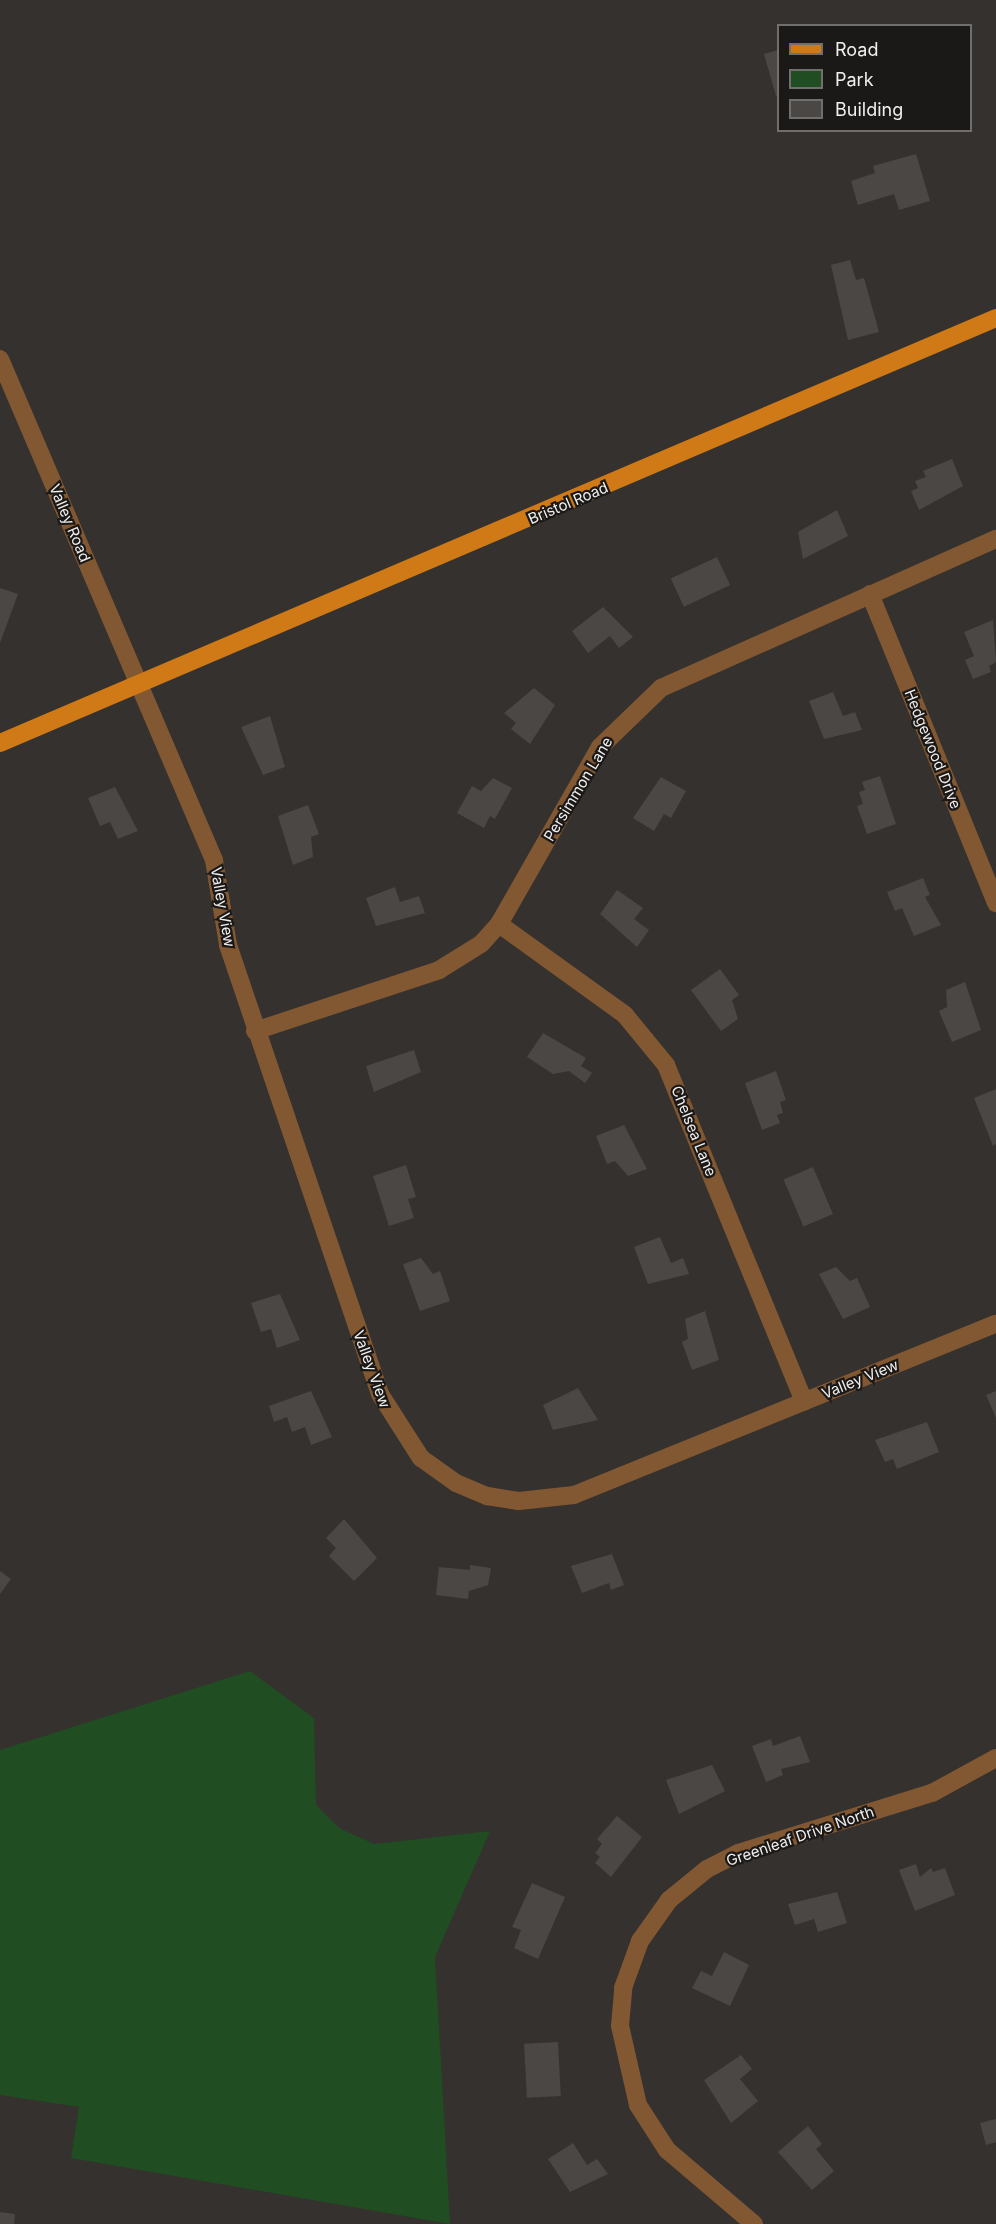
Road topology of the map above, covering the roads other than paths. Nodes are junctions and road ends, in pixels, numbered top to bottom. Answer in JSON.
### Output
{"nodes":[{"id":1,"x":996,"y":318,"type":"edge"},
{"id":2,"x":0,"y":359,"type":"edge"},
{"id":3,"x":996,"y":539,"type":"edge"},
{"id":4,"x":870,"y":594,"type":"junction"},
{"id":5,"x":139,"y":687,"type":"junction"},
{"id":6,"x":0,"y":744,"type":"edge"},
{"id":7,"x":996,"y":903,"type":"edge"},
{"id":8,"x":499,"y":924,"type":"junction"},
{"id":9,"x":255,"y":1031,"type":"junction"},
{"id":10,"x":996,"y":1324,"type":"edge"},
{"id":11,"x":804,"y":1402,"type":"junction"},
{"id":12,"x":996,"y":1758,"type":"edge"},
{"id":13,"x":754,"y":2224,"type":"edge"}],
"edges":[{"from":1,"to":5,"type":"main road","name":"Bristol Road"},
{"from":2,"to":5,"type":"street","name":"Valley Road"},
{"from":3,"to":4,"type":"street","name":"Persimmon Lane"},
{"from":4,"to":7,"type":"street","name":"Hedgewood Drive"},
{"from":4,"to":8,"type":"street","name":"Persimmon Lane"},
{"from":5,"to":6,"type":"main road","name":"Bristol Road"},
{"from":5,"to":9,"type":"street","name":"Valley View"},
{"from":8,"to":9,"type":"street","name":"Persimmon Lane"},
{"from":8,"to":11,"type":"street","name":"Chelsea Lane"},
{"from":9,"to":11,"type":"street","name":"Valley View"},
{"from":10,"to":11,"type":"street","name":"Valley View"},
{"from":12,"to":13,"type":"street","name":"Greenleaf Drive North"}]}
